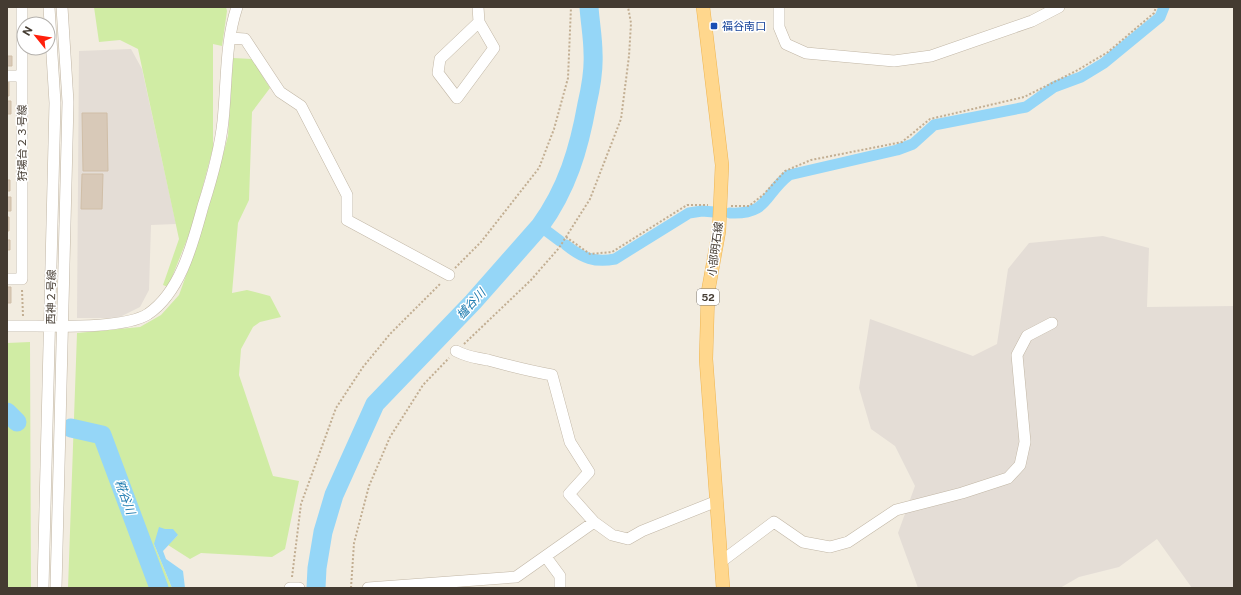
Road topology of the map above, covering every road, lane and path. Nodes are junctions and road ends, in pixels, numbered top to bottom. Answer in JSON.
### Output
{"nodes":[{"id":1,"x":22,"y":7,"type":"edge"},
{"id":2,"x":49,"y":7,"type":"edge"},
{"id":3,"x":62,"y":7,"type":"edge"},
{"id":4,"x":237,"y":7,"type":"edge"},
{"id":5,"x":478,"y":7,"type":"edge"},
{"id":6,"x":571,"y":7,"type":"edge"},
{"id":7,"x":628,"y":7,"type":"edge"},
{"id":8,"x":703,"y":7,"type":"edge"},
{"id":9,"x":779,"y":7,"type":"edge"},
{"id":10,"x":1059,"y":7,"type":"edge"},
{"id":11,"x":1156,"y":7,"type":"edge"},
{"id":12,"x":479,"y":22,"type":"junction"},
{"id":13,"x":230,"y":38,"type":"junction"},
{"id":14,"x":7,"y":76,"type":"edge"},
{"id":15,"x":22,"y":76,"type":"junction"},
{"id":16,"x":720,"y":206,"type":"junction"},
{"id":17,"x":566,"y":237,"type":"junction"},
{"id":18,"x":449,"y":275,"type":"junction"},
{"id":19,"x":7,"y":279,"type":"edge"},
{"id":20,"x":22,"y":279,"type":"junction"},
{"id":21,"x":1052,"y":323,"type":"dead end"},
{"id":22,"x":23,"y":325,"type":"junction"},
{"id":23,"x":51,"y":325,"type":"junction"},
{"id":24,"x":64,"y":325,"type":"junction"},
{"id":25,"x":7,"y":326,"type":"edge"},
{"id":26,"x":456,"y":351,"type":"junction"},
{"id":27,"x":717,"y":501,"type":"junction"},
{"id":28,"x":594,"y":522,"type":"junction"},
{"id":29,"x":546,"y":557,"type":"junction"},
{"id":30,"x":722,"y":561,"type":"junction"},
{"id":31,"x":44,"y":588,"type":"edge"},
{"id":32,"x":56,"y":588,"type":"edge"},
{"id":33,"x":290,"y":588,"type":"edge"},
{"id":34,"x":299,"y":588,"type":"edge"},
{"id":35,"x":351,"y":588,"type":"edge"},
{"id":36,"x":368,"y":588,"type":"edge"},
{"id":37,"x":560,"y":588,"type":"edge"},
{"id":38,"x":723,"y":588,"type":"edge"}],
"edges":[{"from":1,"to":15,"type":"street","name":"狩場台２３号線"},
{"from":2,"to":23,"type":"street","name":"西神２号線"},
{"from":3,"to":24,"type":"street","name":"西神２号線"},
{"from":4,"to":13,"type":"street"},
{"from":5,"to":12,"type":"street"},
{"from":6,"to":18,"type":"path"},
{"from":7,"to":17,"type":"path"},
{"from":8,"to":16,"type":"main road","name":"小部明石線","number":"52"},
{"from":9,"to":10,"type":"street"},
{"from":11,"to":16,"type":"path"},
{"from":12,"to":12,"type":"street"},
{"from":13,"to":18,"type":"street"},
{"from":13,"to":24,"type":"street"},
{"from":14,"to":15,"type":"street"},
{"from":15,"to":20,"type":"street","name":"狩場台２３号線"},
{"from":16,"to":17,"type":"path"},
{"from":16,"to":27,"type":"main road","name":"小部明石線","number":"52"},
{"from":17,"to":26,"type":"path"},
{"from":18,"to":33,"type":"path"},
{"from":19,"to":20,"type":"street"},
{"from":20,"to":22,"type":"path"},
{"from":21,"to":30,"type":"street"},
{"from":22,"to":23,"type":"street"},
{"from":22,"to":25,"type":"street"},
{"from":23,"to":24,"type":"street"},
{"from":23,"to":31,"type":"street","name":"西神２号線"},
{"from":24,"to":32,"type":"street","name":"西神２号線"},
{"from":26,"to":28,"type":"street"},
{"from":26,"to":35,"type":"path"},
{"from":27,"to":28,"type":"street"},
{"from":27,"to":30,"type":"main road","name":"小部明石線","number":"52"},
{"from":28,"to":29,"type":"street"},
{"from":29,"to":36,"type":"street"},
{"from":29,"to":37,"type":"street"},
{"from":30,"to":38,"type":"main road","name":"小部明石線","number":"52"},
{"from":33,"to":34,"type":"street"}]}
